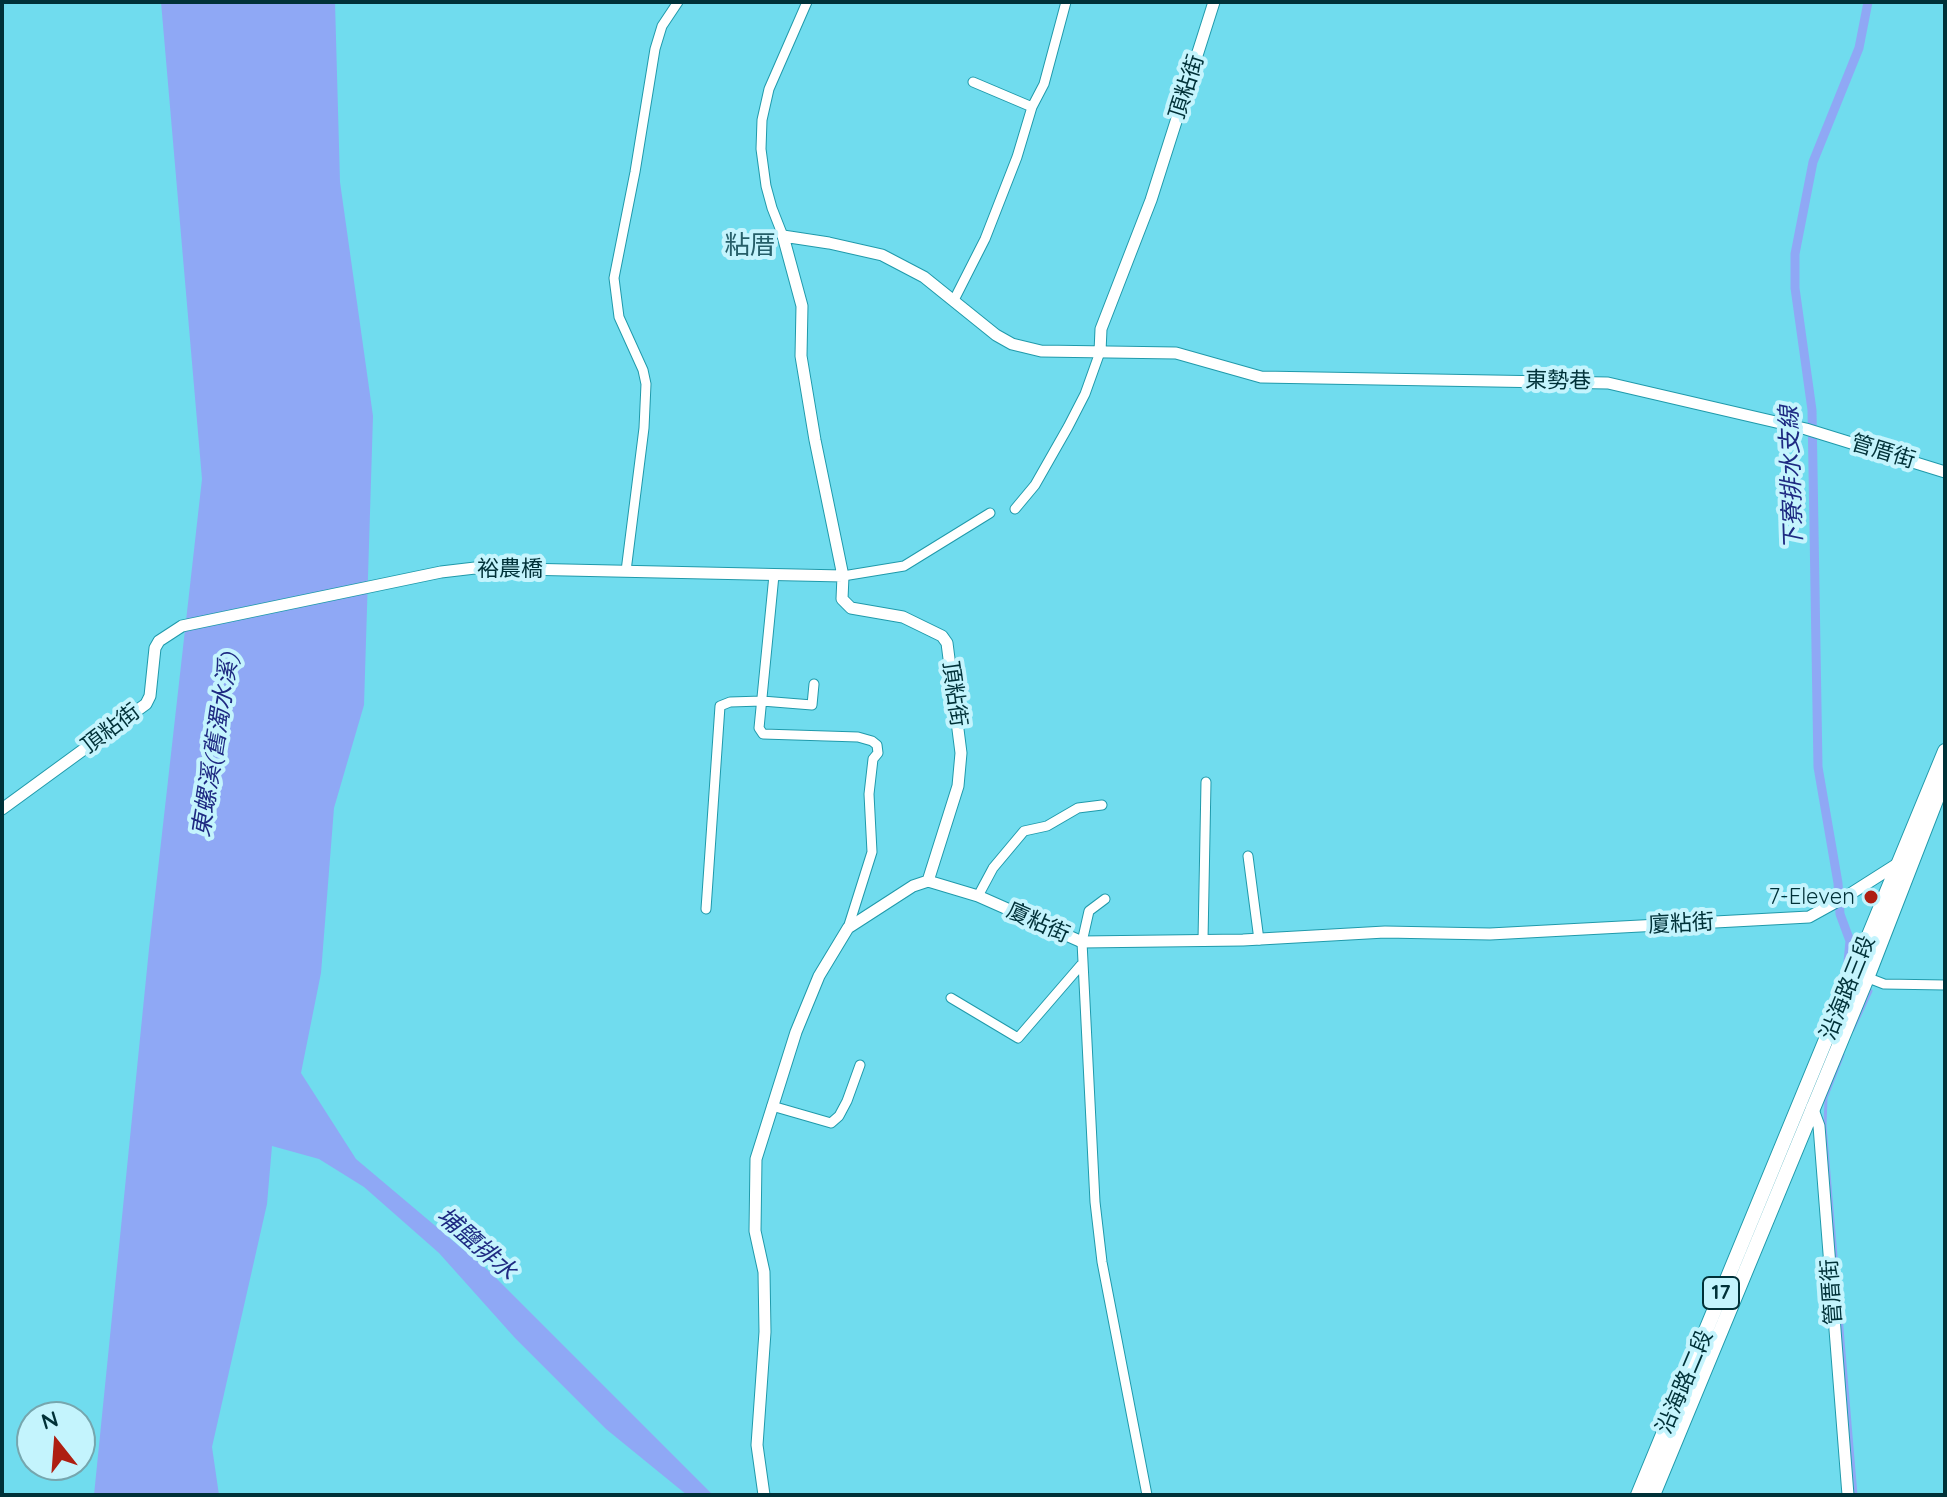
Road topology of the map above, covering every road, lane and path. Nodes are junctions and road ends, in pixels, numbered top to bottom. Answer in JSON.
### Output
{"nodes":[{"id":1,"x":678,"y":2,"type":"edge"},
{"id":2,"x":807,"y":2,"type":"edge"},
{"id":3,"x":1066,"y":2,"type":"edge"},
{"id":4,"x":1214,"y":2,"type":"edge"},
{"id":5,"x":973,"y":82,"type":"dead end"},
{"id":6,"x":1032,"y":107,"type":"junction"},
{"id":7,"x":783,"y":236,"type":"junction"},
{"id":8,"x":954,"y":300,"type":"junction"},
{"id":9,"x":1100,"y":352,"type":"junction"},
{"id":10,"x":1820,"y":433,"type":"joint"},
{"id":11,"x":1945,"y":472,"type":"edge"},
{"id":12,"x":1015,"y":509,"type":"dead end"},
{"id":13,"x":990,"y":513,"type":"dead end"},
{"id":14,"x":626,"y":571,"type":"junction"},
{"id":15,"x":774,"y":575,"type":"junction"},
{"id":16,"x":843,"y":576,"type":"junction"},
{"id":17,"x":182,"y":626,"type":"joint"},
{"id":18,"x":814,"y":684,"type":"dead end"},
{"id":19,"x":762,"y":701,"type":"junction"},
{"id":20,"x":1945,"y":751,"type":"edge"},
{"id":21,"x":1945,"y":777,"type":"edge"},
{"id":22,"x":1206,"y":782,"type":"dead end"},
{"id":23,"x":1102,"y":805,"type":"dead end"},
{"id":24,"x":2,"y":809,"type":"edge"},
{"id":25,"x":1248,"y":856,"type":"dead end"},
{"id":26,"x":1905,"y":860,"type":"junction"},
{"id":27,"x":928,"y":881,"type":"junction"},
{"id":28,"x":978,"y":896,"type":"junction"},
{"id":29,"x":1105,"y":899,"type":"dead end"},
{"id":30,"x":706,"y":909,"type":"dead end"},
{"id":31,"x":848,"y":928,"type":"junction"},
{"id":32,"x":1203,"y":940,"type":"junction"},
{"id":33,"x":1259,"y":940,"type":"junction"},
{"id":34,"x":1082,"y":942,"type":"junction"},
{"id":35,"x":1081,"y":965,"type":"junction"},
{"id":36,"x":1861,"y":975,"type":"junction"},
{"id":37,"x":1945,"y":985,"type":"edge"},
{"id":38,"x":951,"y":998,"type":"dead end"},
{"id":39,"x":860,"y":1065,"type":"dead end"},
{"id":40,"x":1805,"y":1092,"type":"junction"},
{"id":41,"x":772,"y":1106,"type":"junction"},
{"id":42,"x":1812,"y":1107,"type":"junction"},
{"id":43,"x":764,"y":1495,"type":"edge"},
{"id":44,"x":1147,"y":1495,"type":"edge"},
{"id":45,"x":1638,"y":1495,"type":"edge"},
{"id":46,"x":1653,"y":1495,"type":"edge"},
{"id":47,"x":1848,"y":1495,"type":"edge"}],
"edges":[{"from":1,"to":14,"type":"street"},
{"from":2,"to":7,"type":"street","name":"頂粘街"},
{"from":3,"to":6,"type":"street"},
{"from":4,"to":9,"type":"street","name":"頂粘街"},
{"from":5,"to":6,"type":"street"},
{"from":6,"to":8,"type":"street"},
{"from":7,"to":8,"type":"street"},
{"from":7,"to":16,"type":"street","name":"頂粘街"},
{"from":8,"to":9,"type":"street"},
{"from":9,"to":10,"type":"street","name":"東勢巷"},
{"from":9,"to":12,"type":"street","name":"頂粘街"},
{"from":10,"to":11,"type":"street","name":"管厝街"},
{"from":13,"to":16,"type":"street"},
{"from":14,"to":15,"type":"street","name":"裕農橋"},
{"from":14,"to":17,"type":"street","name":"裕農橋"},
{"from":15,"to":16,"type":"street","name":"裕農橋"},
{"from":15,"to":19,"type":"street"},
{"from":16,"to":27,"type":"street","name":"頂粘街"},
{"from":17,"to":24,"type":"street","name":"頂粘街"},
{"from":18,"to":19,"type":"street"},
{"from":19,"to":30,"type":"street"},
{"from":19,"to":31,"type":"street"},
{"from":20,"to":26,"type":"main road","name":"沿海路三段","number":"17"},
{"from":21,"to":26,"type":"main road","name":"沿海路三段","number":"17"},
{"from":22,"to":32,"type":"street"},
{"from":23,"to":28,"type":"street"},
{"from":25,"to":33,"type":"street"},
{"from":26,"to":33,"type":"street","name":"廈粘街"},
{"from":26,"to":36,"type":"main road","name":"沿海路三段","number":"17"},
{"from":27,"to":28,"type":"street","name":"廈粘街"},
{"from":27,"to":31,"type":"street"},
{"from":28,"to":34,"type":"street","name":"廈粘街"},
{"from":29,"to":34,"type":"street"},
{"from":31,"to":41,"type":"street"},
{"from":32,"to":33,"type":"street","name":"廈粘街"},
{"from":32,"to":34,"type":"street","name":"廈粘街"},
{"from":34,"to":35,"type":"street"},
{"from":35,"to":38,"type":"street"},
{"from":35,"to":44,"type":"street"},
{"from":36,"to":37,"type":"street"},
{"from":36,"to":40,"type":"main road","name":"沿海路三段","number":"17"},
{"from":36,"to":42,"type":"main road","name":"沿海路三段","number":"17"},
{"from":39,"to":41,"type":"street"},
{"from":40,"to":42,"type":"street","name":"管厝街"},
{"from":40,"to":45,"type":"main road","name":"沿海路二段","number":"17"},
{"from":41,"to":43,"type":"street"},
{"from":42,"to":46,"type":"main road","name":"沿海路二段","number":"17"},
{"from":42,"to":47,"type":"street","name":"管厝街"}]}
